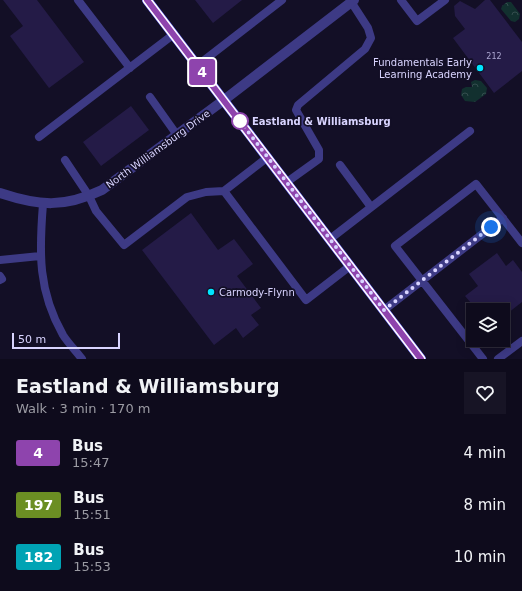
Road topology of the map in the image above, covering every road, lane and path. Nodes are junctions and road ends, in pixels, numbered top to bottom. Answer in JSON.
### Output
{"nodes":[{"id":1,"x":78,"y":0,"type":"edge"},
{"id":2,"x":147,"y":0,"type":"edge"},
{"id":3,"x":282,"y":0,"type":"edge"},
{"id":4,"x":401,"y":0,"type":"edge"},
{"id":5,"x":445,"y":0,"type":"edge"},
{"id":6,"x":352,"y":1,"type":"edge"},
{"id":7,"x":174,"y":34,"type":"junction"},
{"id":8,"x":198,"y":65,"type":"junction"},
{"id":9,"x":130,"y":68,"type":"junction"},
{"id":10,"x":150,"y":97,"type":"dead end"},
{"id":11,"x":224,"y":100,"type":"junction"},
{"id":12,"x":470,"y":131,"type":"dead end"},
{"id":13,"x":177,"y":135,"type":"junction"},
{"id":14,"x":39,"y":137,"type":"dead end"},
{"id":15,"x":268,"y":157,"type":"junction"},
{"id":16,"x":65,"y":160,"type":"dead end"},
{"id":17,"x":340,"y":165,"type":"dead end"},
{"id":18,"x":287,"y":182,"type":"junction"},
{"id":19,"x":224,"y":191,"type":"junction"},
{"id":20,"x":0,"y":193,"type":"edge"},
{"id":21,"x":90,"y":196,"type":"junction"},
{"id":22,"x":43,"y":204,"type":"junction"},
{"id":23,"x":372,"y":207,"type":"junction"},
{"id":24,"x":502,"y":218,"type":"junction"},
{"id":25,"x":330,"y":239,"type":"junction"},
{"id":26,"x":522,"y":244,"type":"edge"},
{"id":27,"x":40,"y":256,"type":"junction"},
{"id":28,"x":0,"y":260,"type":"edge"},
{"id":29,"x":350,"y":266,"type":"junction"},
{"id":30,"x":0,"y":276,"type":"edge"},
{"id":31,"x":0,"y":280,"type":"edge"},
{"id":32,"x":421,"y":280,"type":"junction"},
{"id":33,"x":384,"y":310,"type":"junction"},
{"id":34,"x":522,"y":341,"type":"edge"},
{"id":35,"x":82,"y":359,"type":"edge"},
{"id":36,"x":421,"y":359,"type":"edge"},
{"id":37,"x":483,"y":359,"type":"edge"},
{"id":38,"x":498,"y":359,"type":"edge"}],
"edges":[{"from":1,"to":9,"type":"lane"},
{"from":2,"to":7,"type":"main road"},
{"from":3,"to":8,"type":"lane"},
{"from":4,"to":5,"type":"lane"},
{"from":6,"to":11,"type":"street","name":"North Williamsburg Drive"},
{"from":6,"to":18,"type":"lane"},
{"from":7,"to":8,"type":"main road"},
{"from":7,"to":9,"type":"lane"},
{"from":8,"to":11,"type":"main road"},
{"from":9,"to":14,"type":"lane"},
{"from":10,"to":13,"type":"lane"},
{"from":11,"to":13,"type":"street","name":"North Williamsburg Drive"},
{"from":11,"to":15,"type":"main road"},
{"from":12,"to":23,"type":"lane"},
{"from":13,"to":21,"type":"street","name":"North Williamsburg Drive"},
{"from":15,"to":18,"type":"main road"},
{"from":15,"to":19,"type":"lane"},
{"from":16,"to":21,"type":"lane"},
{"from":17,"to":23,"type":"lane"},
{"from":18,"to":25,"type":"main road"},
{"from":19,"to":21,"type":"lane"},
{"from":19,"to":29,"type":"lane"},
{"from":20,"to":22,"type":"street","name":"North Williamsburg Drive"},
{"from":21,"to":22,"type":"street","name":"North Williamsburg Drive"},
{"from":22,"to":27,"type":"lane"},
{"from":23,"to":25,"type":"lane"},
{"from":24,"to":26,"type":"lane"},
{"from":24,"to":32,"type":"lane"},
{"from":24,"to":32,"type":"lane"},
{"from":25,"to":29,"type":"main road"},
{"from":27,"to":28,"type":"lane"},
{"from":27,"to":35,"type":"lane"},
{"from":29,"to":33,"type":"main road"},
{"from":30,"to":31,"type":"lane"},
{"from":32,"to":33,"type":"lane"},
{"from":32,"to":37,"type":"lane"},
{"from":33,"to":36,"type":"main road"},
{"from":34,"to":38,"type":"lane"}]}
